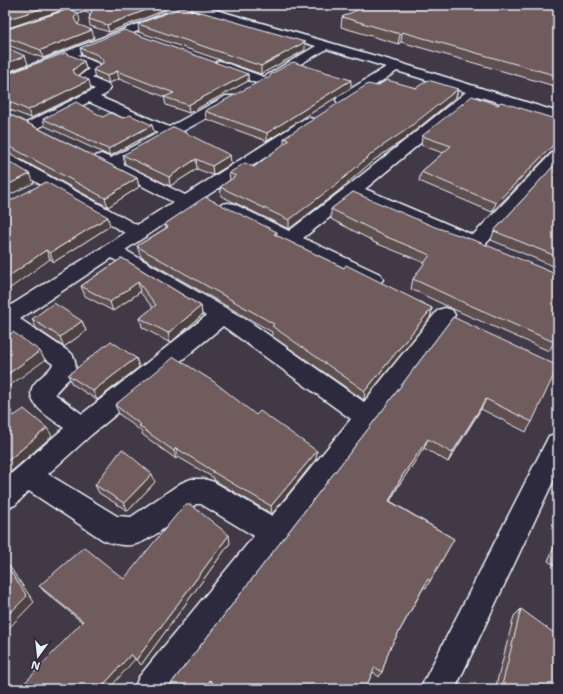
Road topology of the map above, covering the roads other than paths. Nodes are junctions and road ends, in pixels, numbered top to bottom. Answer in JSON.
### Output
{"nodes":[{"id":1,"x":92,"y":5,"type":"edge"},
{"id":2,"x":189,"y":6,"type":"edge"},
{"id":3,"x":72,"y":12,"type":"junction"},
{"id":4,"x":87,"y":18,"type":"edge"},
{"id":5,"x":125,"y":32,"type":"junction"},
{"id":6,"x":5,"y":34,"type":"edge"},
{"id":7,"x":96,"y":34,"type":"edge"},
{"id":8,"x":140,"y":37,"type":"edge"},
{"id":9,"x":108,"y":38,"type":"junction"},
{"id":10,"x":326,"y":45,"type":"junction"},
{"id":11,"x":67,"y":54,"type":"junction"},
{"id":12,"x":30,"y":58,"type":"edge"},
{"id":13,"x":206,"y":60,"type":"edge"},
{"id":14,"x":43,"y":64,"type":"junction"},
{"id":15,"x":396,"y":66,"type":"junction"},
{"id":16,"x":5,"y":79,"type":"edge"},
{"id":17,"x":264,"y":81,"type":"junction"},
{"id":18,"x":475,"y":90,"type":"junction"},
{"id":19,"x":89,"y":97,"type":"junction"},
{"id":20,"x":558,"y":116,"type":"edge"},
{"id":21,"x":31,"y":126,"type":"edge"},
{"id":22,"x":169,"y":132,"type":"junction"},
{"id":23,"x":91,"y":155,"type":"edge"},
{"id":24,"x":558,"y":155,"type":"edge"},
{"id":25,"x":5,"y":158,"type":"edge"},
{"id":26,"x":111,"y":164,"type":"junction"},
{"id":27,"x":50,"y":183,"type":"junction"},
{"id":28,"x":354,"y":190,"type":"junction"},
{"id":29,"x":30,"y":193,"type":"edge"},
{"id":30,"x":192,"y":198,"type":"junction"},
{"id":31,"x":138,"y":233,"type":"junction"},
{"id":32,"x":290,"y":238,"type":"junction"},
{"id":33,"x":112,"y":250,"type":"junction"},
{"id":34,"x":389,"y":287,"type":"edge"},
{"id":35,"x":445,"y":315,"type":"dead end"},
{"id":36,"x":221,"y":316,"type":"junction"},
{"id":37,"x":5,"y":319,"type":"edge"},
{"id":38,"x":367,"y":417,"type":"junction"},
{"id":39,"x":82,"y":428,"type":"junction"},
{"id":40,"x":558,"y":444,"type":"edge"},
{"id":41,"x":28,"y":476,"type":"junction"},
{"id":42,"x":5,"y":496,"type":"edge"},
{"id":43,"x":275,"y":533,"type":"junction"},
{"id":44,"x":151,"y":689,"type":"edge"},
{"id":45,"x":437,"y":689,"type":"edge"}],
"edges":[{"from":1,"to":3,"type":"street"},
{"from":2,"to":5,"type":"street"},
{"from":2,"to":10,"type":"street"},
{"from":3,"to":4,"type":"street"},
{"from":3,"to":6,"type":"street"},
{"from":5,"to":8,"type":"street"},
{"from":5,"to":9,"type":"street"},
{"from":7,"to":9,"type":"street"},
{"from":9,"to":11,"type":"street"},
{"from":10,"to":15,"type":"street"},
{"from":10,"to":17,"type":"street"},
{"from":11,"to":14,"type":"street"},
{"from":11,"to":19,"type":"street"},
{"from":12,"to":14,"type":"street"},
{"from":13,"to":17,"type":"street"},
{"from":14,"to":16,"type":"street"},
{"from":15,"to":18,"type":"street"},
{"from":15,"to":30,"type":"street"},
{"from":17,"to":22,"type":"street"},
{"from":18,"to":20,"type":"street"},
{"from":18,"to":28,"type":"street"},
{"from":19,"to":21,"type":"street"},
{"from":19,"to":22,"type":"street"},
{"from":22,"to":26,"type":"street"},
{"from":23,"to":26,"type":"street"},
{"from":24,"to":28,"type":"street"},
{"from":25,"to":27,"type":"street"},
{"from":26,"to":30,"type":"street"},
{"from":27,"to":29,"type":"street"},
{"from":27,"to":31,"type":"street"},
{"from":28,"to":32,"type":"street"},
{"from":30,"to":31,"type":"street"},
{"from":30,"to":32,"type":"street"},
{"from":31,"to":33,"type":"street"},
{"from":32,"to":34,"type":"street"},
{"from":33,"to":36,"type":"street"},
{"from":33,"to":37,"type":"street"},
{"from":35,"to":38,"type":"street"},
{"from":36,"to":38,"type":"street"},
{"from":36,"to":39,"type":"street"},
{"from":37,"to":39,"type":"street"},
{"from":38,"to":43,"type":"street"},
{"from":39,"to":41,"type":"street"},
{"from":40,"to":45,"type":"street"},
{"from":41,"to":42,"type":"street"},
{"from":41,"to":43,"type":"street"},
{"from":43,"to":44,"type":"street"}]}
